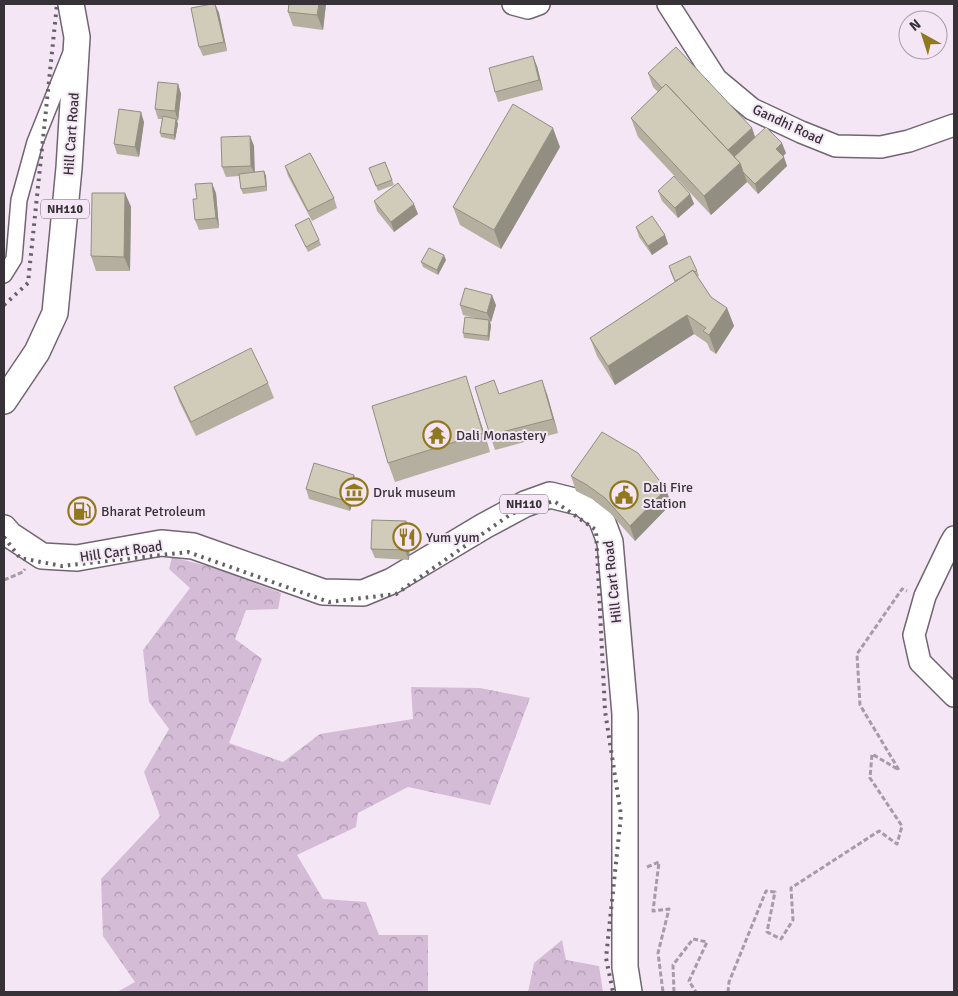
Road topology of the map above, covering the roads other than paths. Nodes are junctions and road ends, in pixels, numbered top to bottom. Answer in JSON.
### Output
{"nodes":[{"id":1,"x":71,"y":4,"type":"edge"},
{"id":2,"x":514,"y":4,"type":"edge"},
{"id":3,"x":539,"y":4,"type":"edge"},
{"id":4,"x":668,"y":4,"type":"edge"},
{"id":5,"x":77,"y":38,"type":"junction"},
{"id":6,"x":954,"y":125,"type":"edge"},
{"id":7,"x":4,"y":275,"type":"edge"},
{"id":8,"x":4,"y":401,"type":"edge"},
{"id":9,"x":4,"y":528,"type":"edge"},
{"id":10,"x":954,"y":537,"type":"edge"},
{"id":11,"x":954,"y":696,"type":"edge"},
{"id":12,"x":629,"y":992,"type":"edge"}],
"edges":[{"from":1,"to":5,"type":"highway","name":"Hill Cart Road","number":"NH110"},
{"from":2,"to":3,"type":"main road"},
{"from":4,"to":6,"type":"main road","name":"Gandhi Road"},
{"from":5,"to":7,"type":"street"},
{"from":5,"to":8,"type":"highway","name":"Hill Cart Road","number":"NH110"},
{"from":9,"to":12,"type":"highway","name":"Hill Cart Road","number":"NH110"},
{"from":10,"to":11,"type":"main road"}]}
